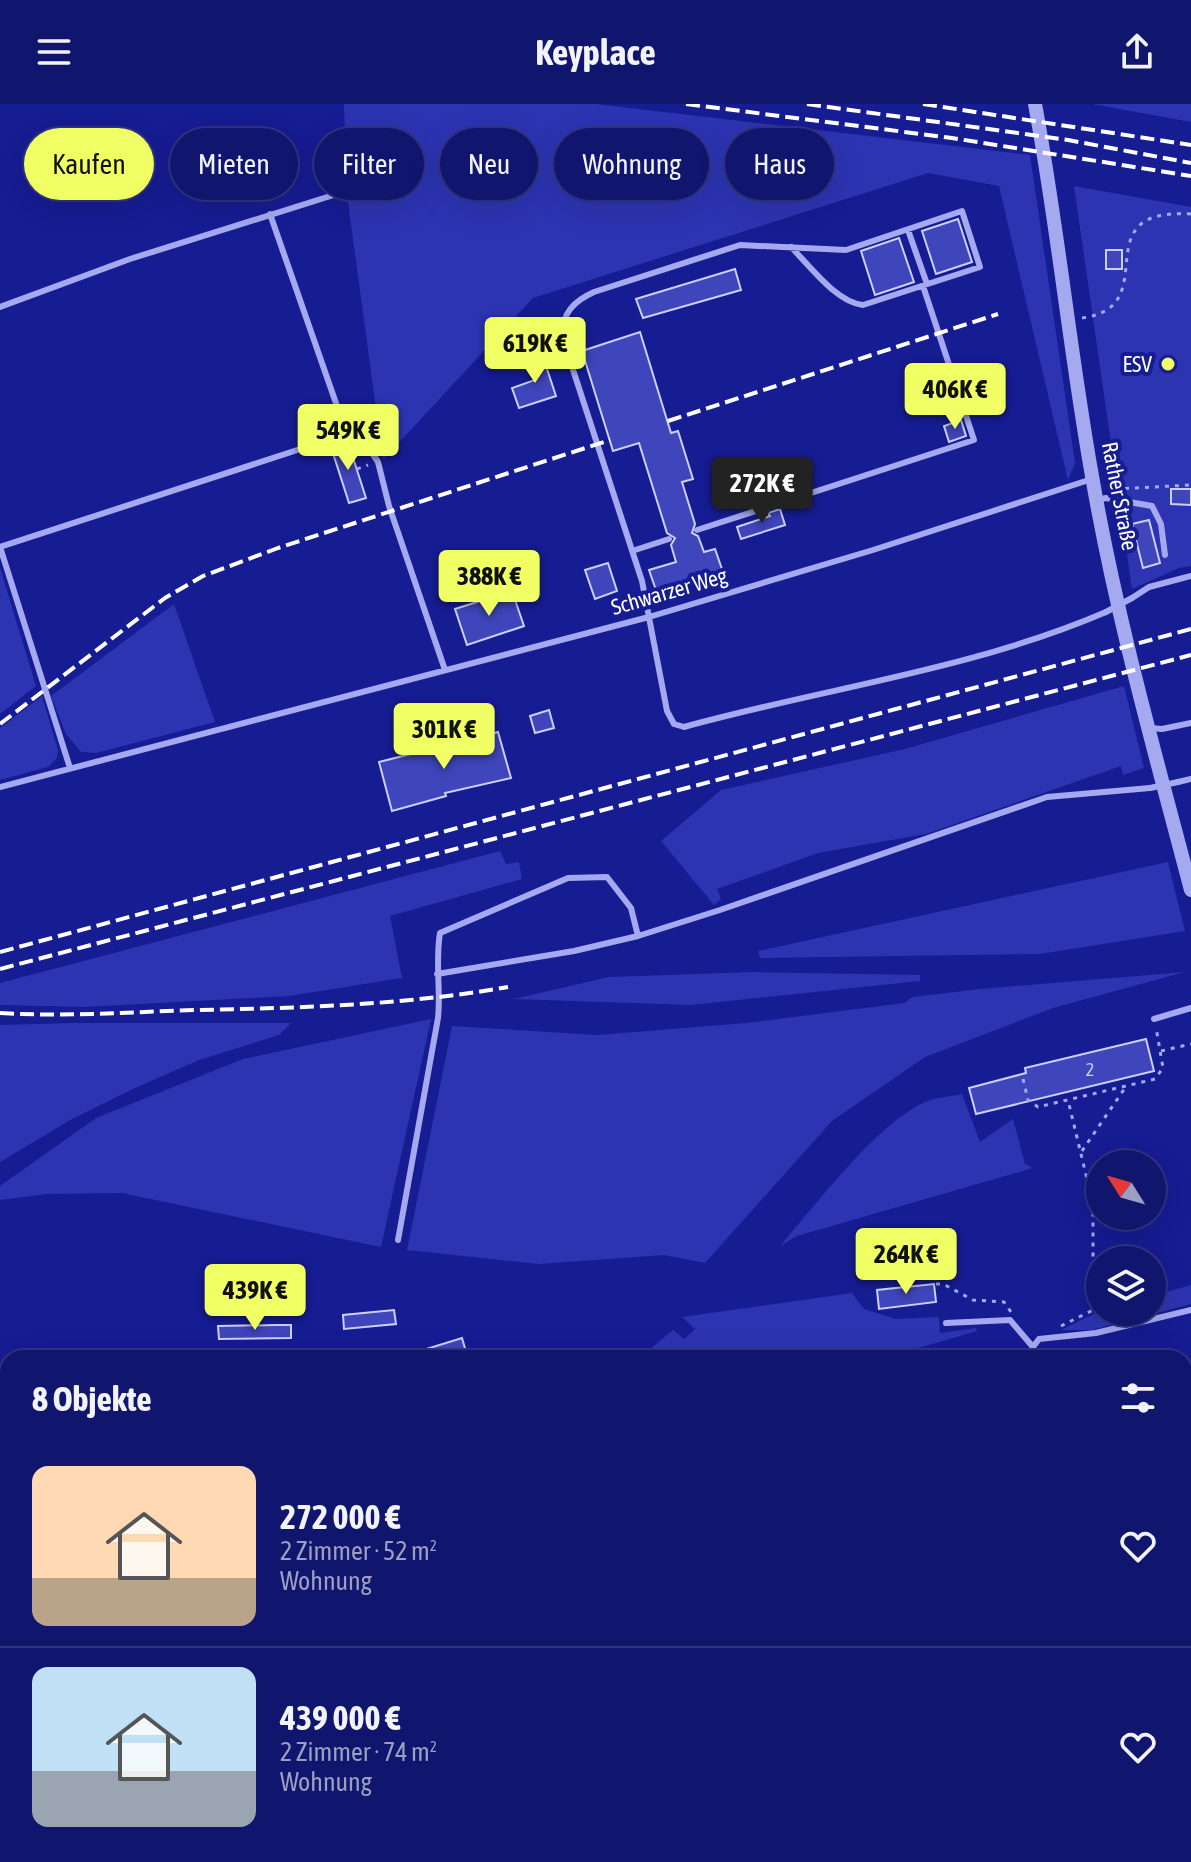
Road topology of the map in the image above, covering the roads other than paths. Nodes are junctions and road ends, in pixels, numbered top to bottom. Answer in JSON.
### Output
{"nodes":[{"id":1,"x":1035,"y":104,"type":"edge"},
{"id":2,"x":317,"y":200,"type":"edge"},
{"id":3,"x":270,"y":214,"type":"junction"},
{"id":4,"x":908,"y":230,"type":"junction"},
{"id":5,"x":791,"y":247,"type":"junction"},
{"id":6,"x":925,"y":285,"type":"junction"},
{"id":7,"x":0,"y":307,"type":"edge"},
{"id":8,"x":345,"y":429,"type":"junction"},
{"id":9,"x":1095,"y":490,"type":"junction"},
{"id":10,"x":697,"y":530,"type":"dead end"},
{"id":11,"x":669,"y":539,"type":"dead end"},
{"id":12,"x":0,"y":547,"type":"edge"},
{"id":13,"x":632,"y":551,"type":"junction"},
{"id":14,"x":1165,"y":555,"type":"dead end"},
{"id":15,"x":1191,"y":576,"type":"edge"},
{"id":16,"x":649,"y":617,"type":"junction"},
{"id":17,"x":445,"y":670,"type":"junction"},
{"id":18,"x":1191,"y":723,"type":"edge"},
{"id":19,"x":1150,"y":728,"type":"junction"},
{"id":20,"x":70,"y":768,"type":"junction"},
{"id":21,"x":1191,"y":779,"type":"edge"},
{"id":22,"x":0,"y":787,"type":"edge"},
{"id":23,"x":1191,"y":890,"type":"edge"},
{"id":24,"x":638,"y":936,"type":"junction"},
{"id":25,"x":437,"y":974,"type":"junction"},
{"id":26,"x":1191,"y":1008,"type":"edge"},
{"id":27,"x":1154,"y":1019,"type":"road end"},
{"id":28,"x":398,"y":1240,"type":"dead end"},
{"id":29,"x":1191,"y":1310,"type":"edge"},
{"id":30,"x":946,"y":1323,"type":"dead end"},
{"id":31,"x":1033,"y":1347,"type":"junction"},
{"id":32,"x":1033,"y":1350,"type":"edge"}],
"edges":[{"from":1,"to":9,"type":"street","name":"Rather Straße"},
{"from":2,"to":3,"type":"lane"},
{"from":3,"to":7,"type":"lane"},
{"from":3,"to":8,"type":"lane"},
{"from":4,"to":5,"type":"lane"},
{"from":4,"to":6,"type":"lane"},
{"from":4,"to":6,"type":"lane"},
{"from":5,"to":6,"type":"lane"},
{"from":5,"to":13,"type":"lane"},
{"from":6,"to":10,"type":"lane"},
{"from":8,"to":12,"type":"lane"},
{"from":8,"to":17,"type":"lane"},
{"from":9,"to":14,"type":"lane"},
{"from":9,"to":16,"type":"lane","name":"Schwarzer Weg"},
{"from":9,"to":19,"type":"street","name":"Rather Straße"},
{"from":11,"to":13,"type":"lane"},
{"from":12,"to":20,"type":"lane"},
{"from":13,"to":16,"type":"lane"},
{"from":15,"to":16,"type":"lane","bridge":true},
{"from":16,"to":17,"type":"lane","name":"Schwarzer Weg"},
{"from":17,"to":20,"type":"lane","name":"Schwarzer Weg"},
{"from":18,"to":19,"type":"lane"},
{"from":19,"to":23,"type":"street","name":"Rather Straße"},
{"from":20,"to":22,"type":"lane","name":"Schwarzer Weg"},
{"from":21,"to":24,"type":"lane","bridge":true},
{"from":24,"to":25,"type":"lane"},
{"from":24,"to":25,"type":"lane"},
{"from":25,"to":28,"type":"lane"},
{"from":26,"to":27,"type":"lane"},
{"from":29,"to":31,"type":"lane"},
{"from":30,"to":31,"type":"lane"},
{"from":31,"to":32,"type":"lane"}]}
